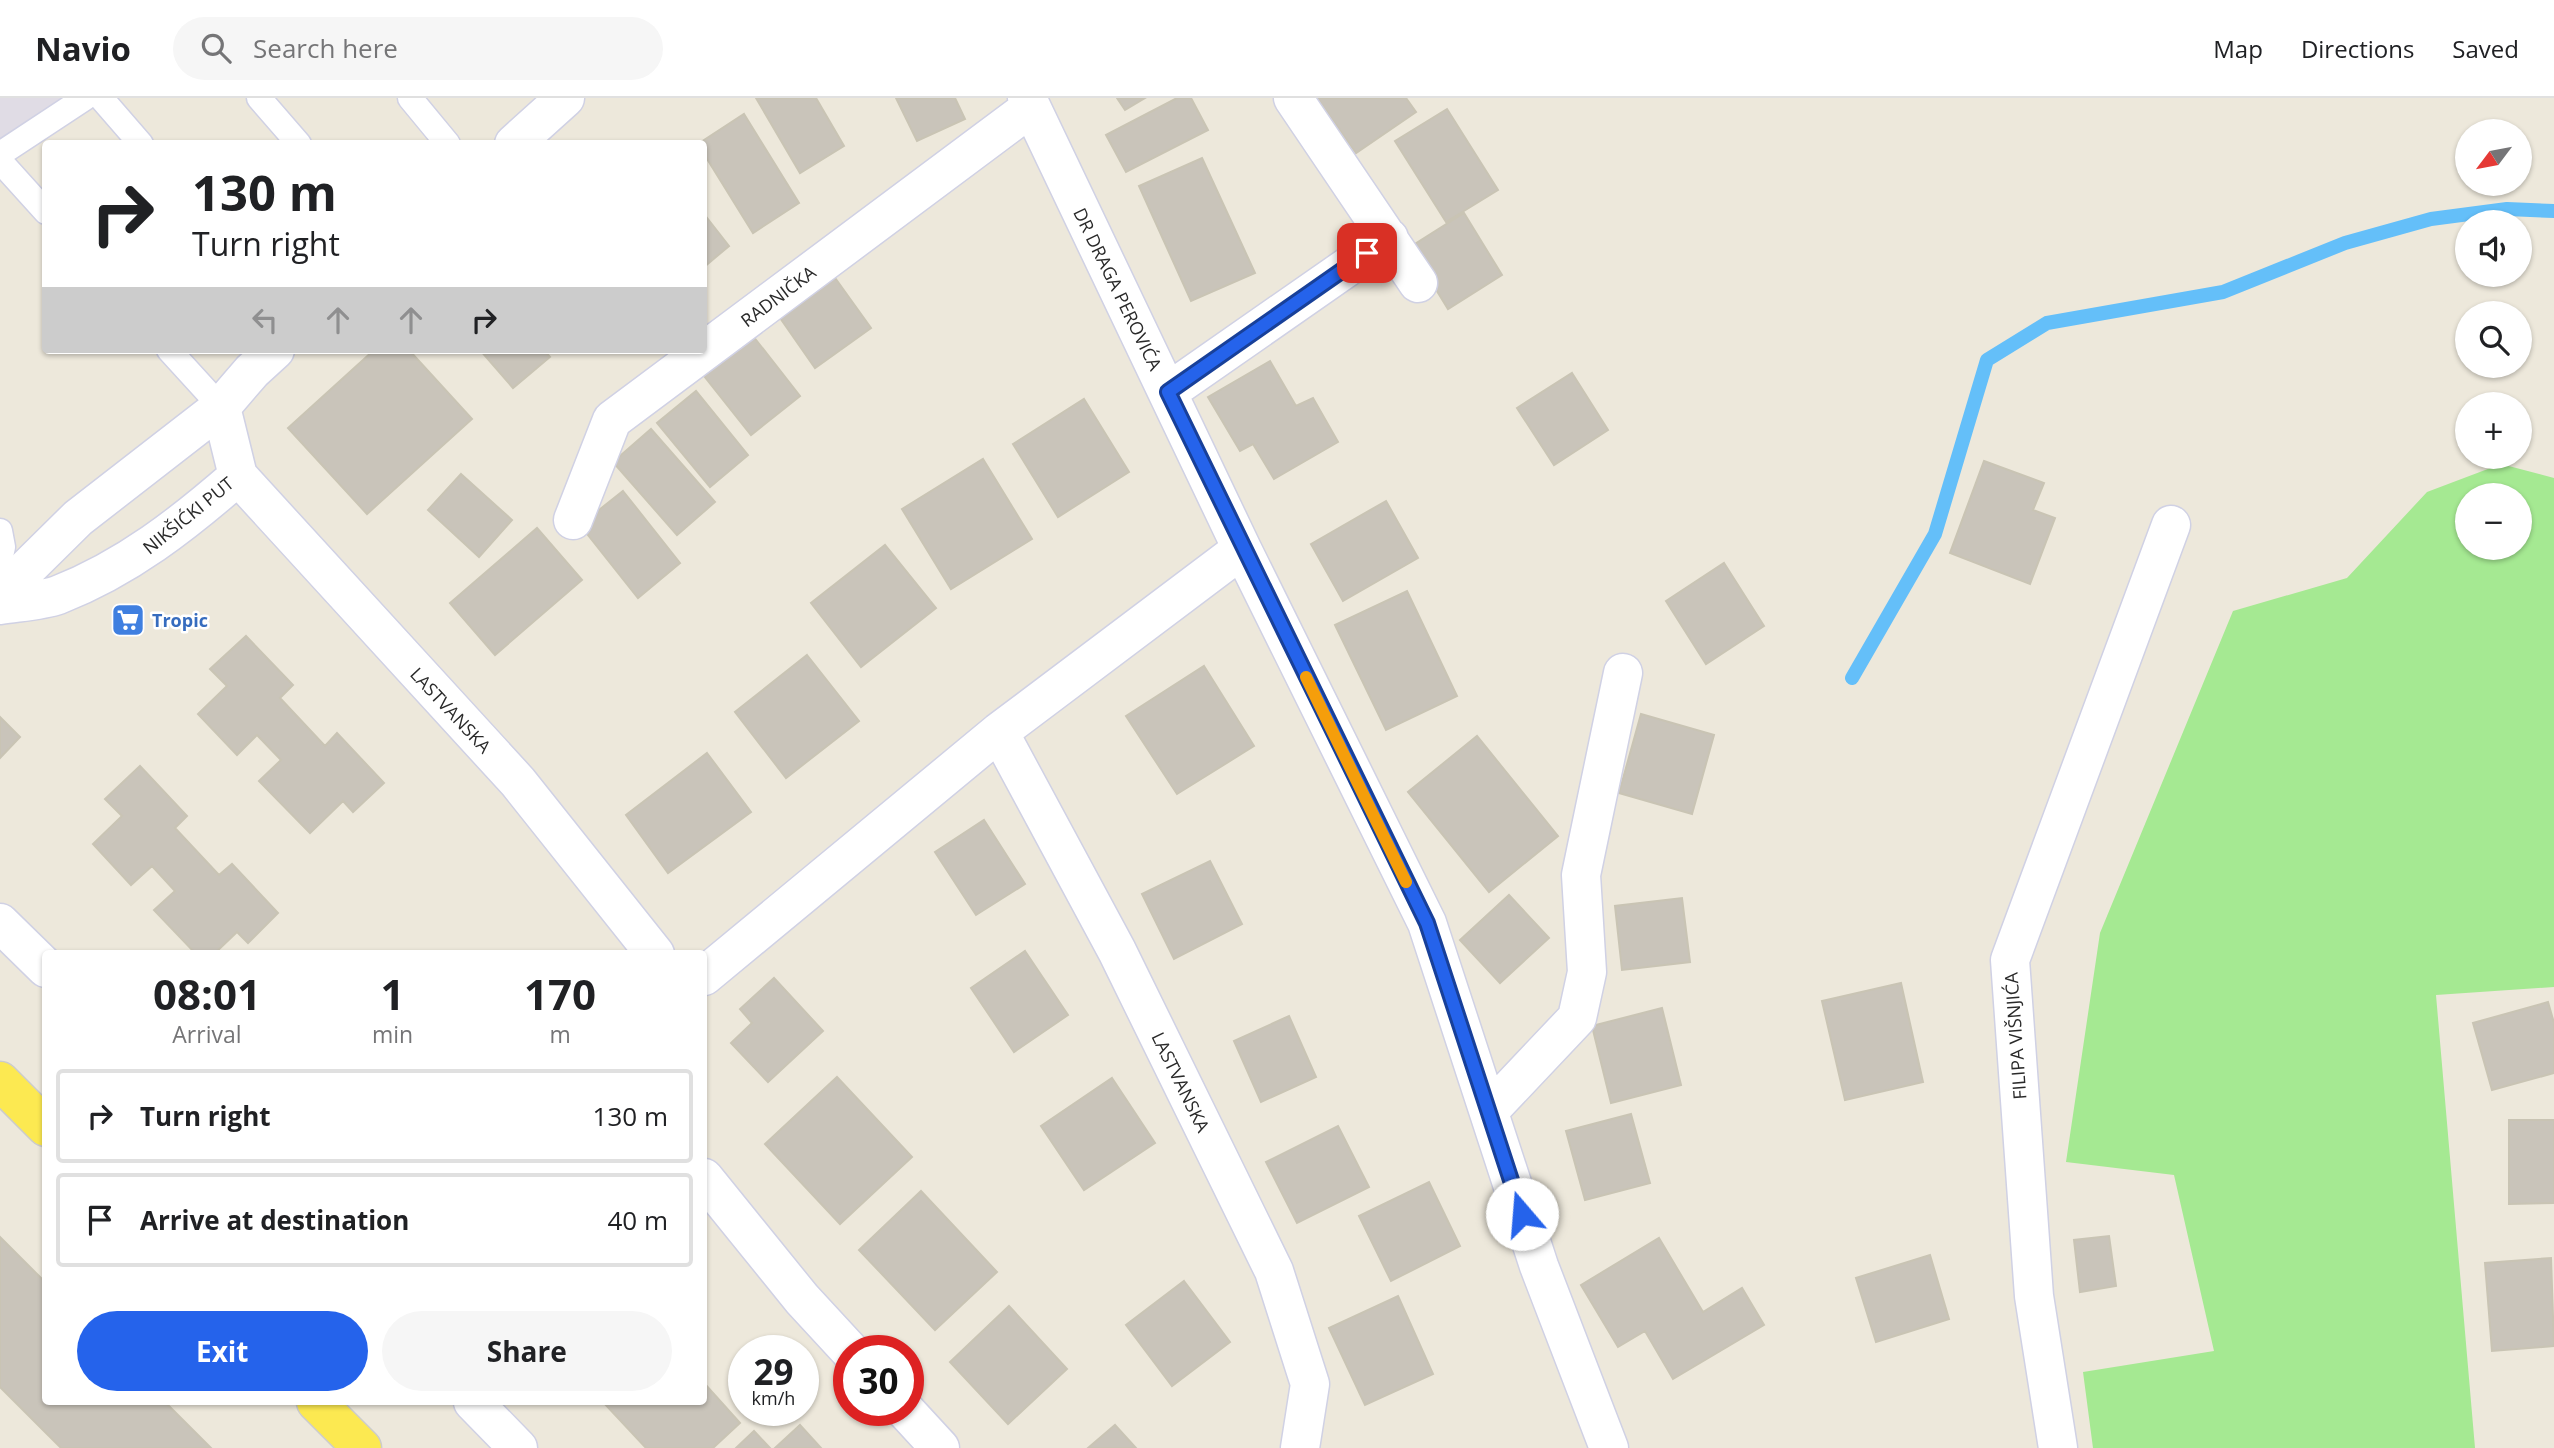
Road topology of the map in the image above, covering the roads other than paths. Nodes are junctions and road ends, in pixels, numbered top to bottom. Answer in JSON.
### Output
{"nodes":[{"id":1,"x":85,"y":98,"type":"edge"},
{"id":2,"x":101,"y":98,"type":"edge"},
{"id":3,"x":259,"y":98,"type":"edge"},
{"id":4,"x":411,"y":98,"type":"edge"},
{"id":5,"x":1293,"y":98,"type":"edge"},
{"id":6,"x":559,"y":100,"type":"edge"},
{"id":7,"x":1029,"y":103,"type":"edge"},
{"id":8,"x":138,"y":140,"type":"edge"},
{"id":9,"x":296,"y":140,"type":"edge"},
{"id":10,"x":445,"y":140,"type":"edge"},
{"id":11,"x":518,"y":140,"type":"edge"},
{"id":12,"x":0,"y":154,"type":"edge"},
{"id":13,"x":0,"y":161,"type":"edge"},
{"id":14,"x":42,"y":208,"type":"edge"},
{"id":15,"x":1389,"y":237,"type":"junction"},
{"id":16,"x":1418,"y":284,"type":"dead end"},
{"id":17,"x":707,"y":348,"type":"edge"},
{"id":18,"x":174,"y":354,"type":"edge"},
{"id":19,"x":270,"y":354,"type":"edge"},
{"id":20,"x":699,"y":354,"type":"edge"},
{"id":21,"x":1168,"y":392,"type":"junction"},
{"id":22,"x":221,"y":407,"type":"junction"},
{"id":23,"x":237,"y":476,"type":"junction"},
{"id":24,"x":573,"y":520,"type":"dead end"},
{"id":25,"x":2171,"y":525,"type":"dead end"},
{"id":26,"x":0,"y":531,"type":"edge"},
{"id":27,"x":1242,"y":549,"type":"junction"},
{"id":28,"x":0,"y":560,"type":"edge"},
{"id":29,"x":0,"y":595,"type":"edge"},
{"id":30,"x":0,"y":605,"type":"edge"},
{"id":31,"x":1623,"y":673,"type":"dead end"},
{"id":32,"x":999,"y":732,"type":"junction"},
{"id":33,"x":0,"y":923,"type":"edge"},
{"id":34,"x":652,"y":950,"type":"edge"},
{"id":35,"x":42,"y":964,"type":"edge"},
{"id":36,"x":707,"y":973,"type":"edge"},
{"id":37,"x":0,"y":1081,"type":"edge"},
{"id":38,"x":1489,"y":1111,"type":"junction"},
{"id":39,"x":42,"y":1123,"type":"edge"},
{"id":40,"x":707,"y":1182,"type":"edge"},
{"id":41,"x":835,"y":1335,"type":"edge"},
{"id":42,"x":319,"y":1405,"type":"edge"},
{"id":43,"x":476,"y":1405,"type":"edge"},
{"id":44,"x":920,"y":1426,"type":"edge"},
{"id":45,"x":362,"y":1448,"type":"edge"},
{"id":46,"x":518,"y":1448,"type":"edge"},
{"id":47,"x":940,"y":1448,"type":"edge"},
{"id":48,"x":1300,"y":1448,"type":"edge"},
{"id":49,"x":1609,"y":1448,"type":"edge"},
{"id":50,"x":2058,"y":1448,"type":"edge"}],
"edges":[{"from":1,"to":12,"type":"lane"},
{"from":2,"to":8,"type":"lane"},
{"from":3,"to":9,"type":"lane"},
{"from":4,"to":10,"type":"lane"},
{"from":5,"to":15,"type":"street"},
{"from":6,"to":11,"type":"street"},
{"from":7,"to":17,"type":"street","name":"RADNIČKA"},
{"from":7,"to":21,"type":"street","name":"DR DRAGA PEROVIĆA"},
{"from":13,"to":14,"type":"lane"},
{"from":15,"to":16,"type":"street"},
{"from":15,"to":21,"type":"street"},
{"from":18,"to":22,"type":"lane"},
{"from":19,"to":22,"type":"street"},
{"from":20,"to":24,"type":"street","name":"RADNIČKA"},
{"from":21,"to":27,"type":"street","name":"DR DRAGA PEROVIĆA"},
{"from":22,"to":23,"type":"street","name":"NIKŠIĆKI PUT"},
{"from":22,"to":29,"type":"street"},
{"from":23,"to":30,"type":"street","name":"NIKŠIĆKI PUT"},
{"from":23,"to":34,"type":"street","name":"LASTVANSKA"},
{"from":25,"to":50,"type":"street","name":"FILIPA VIŠNJIĆA"},
{"from":26,"to":28,"type":"lane"},
{"from":27,"to":32,"type":"street"},
{"from":27,"to":38,"type":"street","name":"DR DRAGA PEROVIĆA"},
{"from":31,"to":38,"type":"street"},
{"from":32,"to":36,"type":"street"},
{"from":32,"to":48,"type":"street","name":"LASTVANSKA"},
{"from":33,"to":35,"type":"street"},
{"from":37,"to":39,"type":"main road"},
{"from":38,"to":49,"type":"street","name":"DR DRAGA PEROVIĆA"},
{"from":40,"to":41,"type":"street"},
{"from":42,"to":45,"type":"main road"},
{"from":43,"to":46,"type":"street"},
{"from":44,"to":47,"type":"street"}]}
